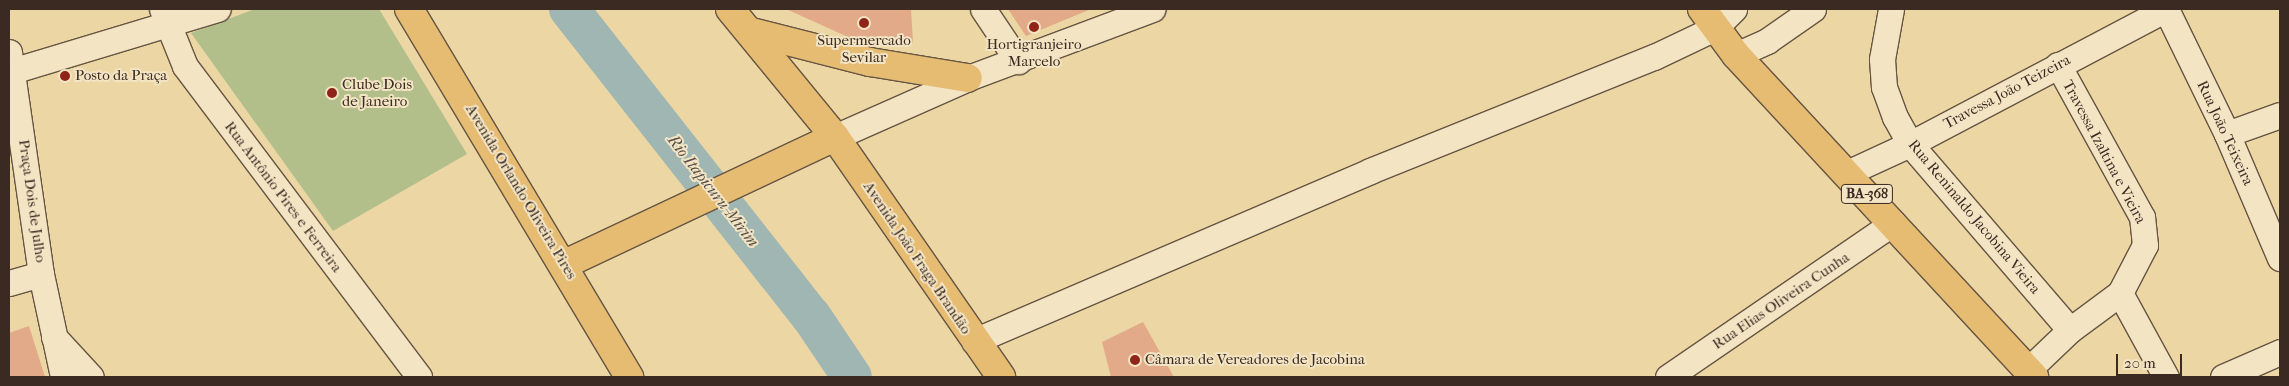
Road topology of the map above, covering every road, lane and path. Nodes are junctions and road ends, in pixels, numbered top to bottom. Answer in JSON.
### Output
{"nodes":[{"id":1,"x":218,"y":9,"type":"edge"},
{"id":2,"x":409,"y":9,"type":"edge"},
{"id":3,"x":730,"y":9,"type":"edge"},
{"id":4,"x":983,"y":9,"type":"edge"},
{"id":5,"x":1153,"y":9,"type":"edge"},
{"id":6,"x":1734,"y":9,"type":"edge"},
{"id":7,"x":1813,"y":9,"type":"edge"},
{"id":8,"x":1891,"y":9,"type":"edge"},
{"id":9,"x":2166,"y":9,"type":"edge"},
{"id":10,"x":164,"y":18,"type":"edge"},
{"id":11,"x":1708,"y":18,"type":"edge"},
{"id":12,"x":752,"y":32,"type":"junction"},
{"id":13,"x":1736,"y":54,"type":"junction"},
{"id":14,"x":1018,"y":61,"type":"junction"},
{"id":15,"x":11,"y":65,"type":"edge"},
{"id":16,"x":2058,"y":65,"type":"junction"},
{"id":17,"x":968,"y":78,"type":"junction"},
{"id":18,"x":2280,"y":115,"type":"edge"},
{"id":19,"x":2227,"y":134,"type":"junction"},
{"id":20,"x":835,"y":137,"type":"junction"},
{"id":21,"x":1910,"y":144,"type":"junction"},
{"id":22,"x":1847,"y":173,"type":"junction"},
{"id":23,"x":1893,"y":223,"type":"junction"},
{"id":24,"x":2280,"y":258,"type":"edge"},
{"id":25,"x":565,"y":264,"type":"junction"},
{"id":26,"x":41,"y":274,"type":"junction"},
{"id":27,"x":9,"y":283,"type":"edge"},
{"id":28,"x":2120,"y":293,"type":"junction"},
{"id":29,"x":2070,"y":330,"type":"junction"},
{"id":30,"x":53,"y":336,"type":"junction"},
{"id":31,"x":974,"y":341,"type":"junction"},
{"id":32,"x":2280,"y":352,"type":"edge"},
{"id":33,"x":2031,"y":374,"type":"edge"},
{"id":34,"x":626,"y":376,"type":"edge"},
{"id":35,"x":62,"y":377,"type":"edge"},
{"id":36,"x":91,"y":377,"type":"edge"},
{"id":37,"x":419,"y":377,"type":"edge"},
{"id":38,"x":1001,"y":377,"type":"edge"},
{"id":39,"x":1668,"y":377,"type":"edge"},
{"id":40,"x":2166,"y":377,"type":"edge"},
{"id":41,"x":2223,"y":377,"type":"edge"}],
"edges":[{"from":1,"to":10,"type":"street"},
{"from":2,"to":25,"type":"main road","name":"Avenida Orlando Oliveira Pires"},
{"from":3,"to":12,"type":"main road","name":"Avenida João Fraga Brandão"},
{"from":4,"to":14,"type":"street"},
{"from":5,"to":14,"type":"street"},
{"from":6,"to":11,"type":"street"},
{"from":7,"to":13,"type":"street"},
{"from":8,"to":21,"type":"street","name":"Rua Reninaldo Jacobina Vieira"},
{"from":9,"to":16,"type":"street","name":"Travessa João Teizeira"},
{"from":9,"to":19,"type":"street","name":"Rua João Teixeira"},
{"from":10,"to":15,"type":"street"},
{"from":10,"to":37,"type":"street","name":"Rua Antônio Pires e Ferreira"},
{"from":11,"to":13,"type":"main road","number":"BA-368"},
{"from":11,"to":31,"type":"street"},
{"from":12,"to":17,"type":"main road"},
{"from":12,"to":20,"type":"main road","name":"Avenida João Fraga Brandão"},
{"from":13,"to":22,"type":"main road","number":"BA-368"},
{"from":14,"to":17,"type":"street"},
{"from":15,"to":26,"type":"street","name":"Praça Dois de Julho"},
{"from":16,"to":21,"type":"street","name":"Travessa João Teizeira"},
{"from":16,"to":28,"type":"street","name":"Travessa Izaltina e Vieira"},
{"from":17,"to":20,"type":"street"},
{"from":18,"to":19,"type":"street"},
{"from":19,"to":24,"type":"street","name":"Rua João Teixeira"},
{"from":20,"to":25,"type":"main road"},
{"from":20,"to":31,"type":"main road","name":"Avenida João Fraga Brandão"},
{"from":21,"to":22,"type":"street","name":"Travessa João Teizeira"},
{"from":21,"to":29,"type":"street","name":"Rua Reninaldo Jacobina Vieira"},
{"from":22,"to":23,"type":"main road","number":"BA-368"},
{"from":23,"to":33,"type":"main road","number":"BA-368"},
{"from":23,"to":39,"type":"street","name":"Rua Elias Oliveira Cunha"},
{"from":25,"to":34,"type":"main road","name":"Avenida Orlando Oliveira Pires"},
{"from":26,"to":27,"type":"street","name":"Praça Dois de Julho"},
{"from":26,"to":30,"type":"street"},
{"from":28,"to":29,"type":"street","name":"Travessa Izaltina e Vieira"},
{"from":28,"to":40,"type":"street"},
{"from":29,"to":33,"type":"street","name":"Travessa Izaltina e Vieira"},
{"from":30,"to":35,"type":"street"},
{"from":30,"to":36,"type":"street"},
{"from":31,"to":38,"type":"main road","name":"Avenida João Fraga Brandão"},
{"from":32,"to":41,"type":"street"}]}
